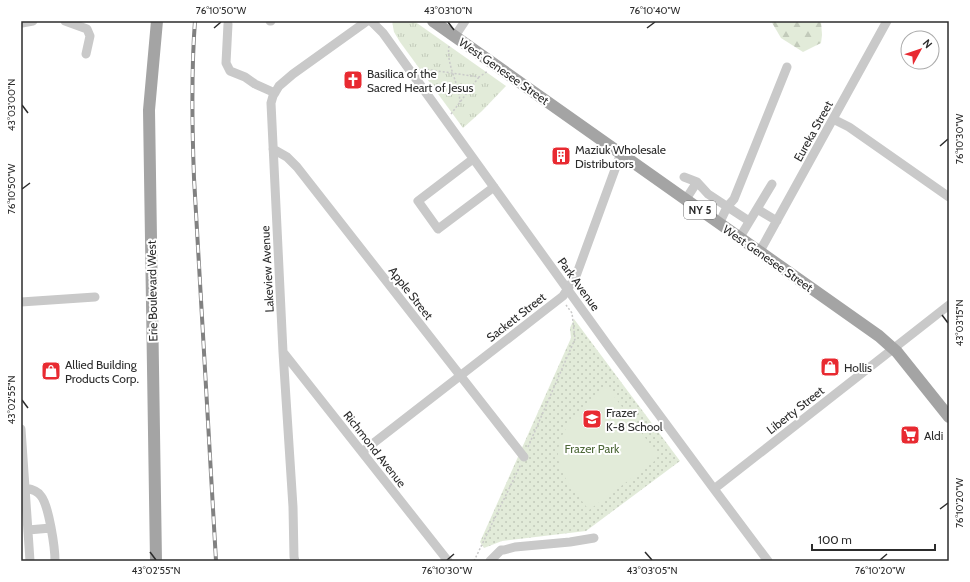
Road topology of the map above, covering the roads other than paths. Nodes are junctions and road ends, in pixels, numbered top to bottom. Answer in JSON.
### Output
{"nodes":[{"id":1,"x":32,"y":21,"type":"edge"},
{"id":2,"x":65,"y":21,"type":"edge"},
{"id":3,"x":157,"y":21,"type":"edge"},
{"id":4,"x":367,"y":21,"type":"edge"},
{"id":5,"x":371,"y":21,"type":"edge"},
{"id":6,"x":433,"y":21,"type":"edge"},
{"id":7,"x":466,"y":21,"type":"edge"},
{"id":8,"x":886,"y":21,"type":"edge"},
{"id":9,"x":230,"y":22,"type":"edge"},
{"id":10,"x":22,"y":24,"type":"edge"},
{"id":11,"x":455,"y":36,"type":"junction"},
{"id":12,"x":86,"y":54,"type":"dead end"},
{"id":13,"x":787,"y":67,"type":"dead end"},
{"id":14,"x":275,"y":93,"type":"junction"},
{"id":15,"x":833,"y":119,"type":"junction"},
{"id":16,"x":273,"y":149,"type":"junction"},
{"id":17,"x":621,"y":153,"type":"junction"},
{"id":18,"x":473,"y":160,"type":"junction"},
{"id":19,"x":684,"y":177,"type":"dead end"},
{"id":20,"x":697,"y":182,"type":"junction"},
{"id":21,"x":772,"y":184,"type":"dead end"},
{"id":22,"x":494,"y":187,"type":"junction"},
{"id":23,"x":949,"y":197,"type":"edge"},
{"id":24,"x":686,"y":199,"type":"junction"},
{"id":25,"x":727,"y":207,"type":"junction"},
{"id":26,"x":757,"y":209,"type":"junction"},
{"id":27,"x":749,"y":221,"type":"junction"},
{"id":28,"x":777,"y":221,"type":"junction"},
{"id":29,"x":719,"y":224,"type":"junction"},
{"id":30,"x":740,"y":237,"type":"junction"},
{"id":31,"x":760,"y":251,"type":"junction"},
{"id":32,"x":568,"y":289,"type":"junction"},
{"id":33,"x":95,"y":297,"type":"dead end"},
{"id":34,"x":21,"y":302,"type":"edge"},
{"id":35,"x":949,"y":305,"type":"edge"},
{"id":36,"x":893,"y":348,"type":"junction"},
{"id":37,"x":283,"y":352,"type":"junction"},
{"id":38,"x":460,"y":376,"type":"junction"},
{"id":39,"x":949,"y":417,"type":"edge"},
{"id":40,"x":21,"y":429,"type":"edge"},
{"id":41,"x":362,"y":452,"type":"junction"},
{"id":42,"x":524,"y":457,"type":"road end"},
{"id":43,"x":25,"y":488,"type":"junction"},
{"id":44,"x":714,"y":489,"type":"junction"},
{"id":45,"x":51,"y":528,"type":"junction"},
{"id":46,"x":28,"y":530,"type":"junction"},
{"id":47,"x":594,"y":538,"type":"dead end"},
{"id":48,"x":30,"y":561,"type":"edge"},
{"id":49,"x":55,"y":561,"type":"edge"},
{"id":50,"x":156,"y":561,"type":"edge"},
{"id":51,"x":295,"y":561,"type":"edge"},
{"id":52,"x":448,"y":561,"type":"edge"},
{"id":53,"x":490,"y":561,"type":"edge"},
{"id":54,"x":768,"y":561,"type":"edge"}],
"edges":[{"from":1,"to":10,"type":"street"},
{"from":2,"to":12,"type":"street"},
{"from":3,"to":50,"type":"main road","name":"Erie Boulevard West"},
{"from":4,"to":14,"type":"street"},
{"from":5,"to":18,"type":"street","name":"Park Avenue"},
{"from":6,"to":11,"type":"main road","name":"West Genesee Street","number":"NY 5"},
{"from":7,"to":11,"type":"street"},
{"from":8,"to":15,"type":"street","name":"Eureka Street"},
{"from":9,"to":14,"type":"street"},
{"from":11,"to":17,"type":"main road","name":"West Genesee Street","number":"NY 5"},
{"from":13,"to":25,"type":"street"},
{"from":14,"to":16,"type":"street","name":"Lakeview Avenue"},
{"from":15,"to":23,"type":"street"},
{"from":15,"to":28,"type":"street","name":"Eureka Street"},
{"from":16,"to":37,"type":"street","name":"Lakeview Avenue"},
{"from":16,"to":38,"type":"street","name":"Apple Street"},
{"from":17,"to":24,"type":"main road","name":"West Genesee Street","number":"NY 5"},
{"from":17,"to":32,"type":"street","name":"Sackett Street"},
{"from":18,"to":22,"type":"street","name":"Park Avenue"},
{"from":18,"to":22,"type":"street"},
{"from":19,"to":20,"type":"street"},
{"from":20,"to":24,"type":"street"},
{"from":20,"to":25,"type":"street"},
{"from":21,"to":26,"type":"street"},
{"from":22,"to":32,"type":"street","name":"Park Avenue"},
{"from":24,"to":29,"type":"main road","name":"West Genesee Street","number":"NY 5"},
{"from":25,"to":27,"type":"street"},
{"from":25,"to":29,"type":"street"},
{"from":26,"to":27,"type":"street"},
{"from":26,"to":28,"type":"street"},
{"from":27,"to":30,"type":"street"},
{"from":28,"to":31,"type":"street","name":"Eureka Street"},
{"from":29,"to":30,"type":"main road","name":"West Genesee Street","number":"NY 5"},
{"from":30,"to":31,"type":"main road","name":"West Genesee Street","number":"NY 5"},
{"from":31,"to":36,"type":"main road","name":"West Genesee Street","number":"NY 5"},
{"from":32,"to":38,"type":"street","name":"Sackett Street"},
{"from":32,"to":44,"type":"street","name":"Park Avenue"},
{"from":33,"to":34,"type":"street"},
{"from":35,"to":36,"type":"street","name":"Liberty Street"},
{"from":36,"to":39,"type":"main road","name":"West Genesee Street","number":"NY 5"},
{"from":36,"to":44,"type":"street","name":"Liberty Street"},
{"from":37,"to":41,"type":"street","name":"Richmond Avenue"},
{"from":37,"to":51,"type":"street","name":"Lakeview Avenue"},
{"from":38,"to":41,"type":"street","name":"Sackett Street"},
{"from":38,"to":42,"type":"street","name":"Apple Street"},
{"from":40,"to":43,"type":"street"},
{"from":41,"to":52,"type":"street","name":"Richmond Avenue"},
{"from":43,"to":45,"type":"street"},
{"from":43,"to":46,"type":"street"},
{"from":44,"to":54,"type":"street","name":"Park Avenue"},
{"from":45,"to":46,"type":"street"},
{"from":45,"to":49,"type":"street"},
{"from":46,"to":48,"type":"street"},
{"from":47,"to":53,"type":"street"}]}
